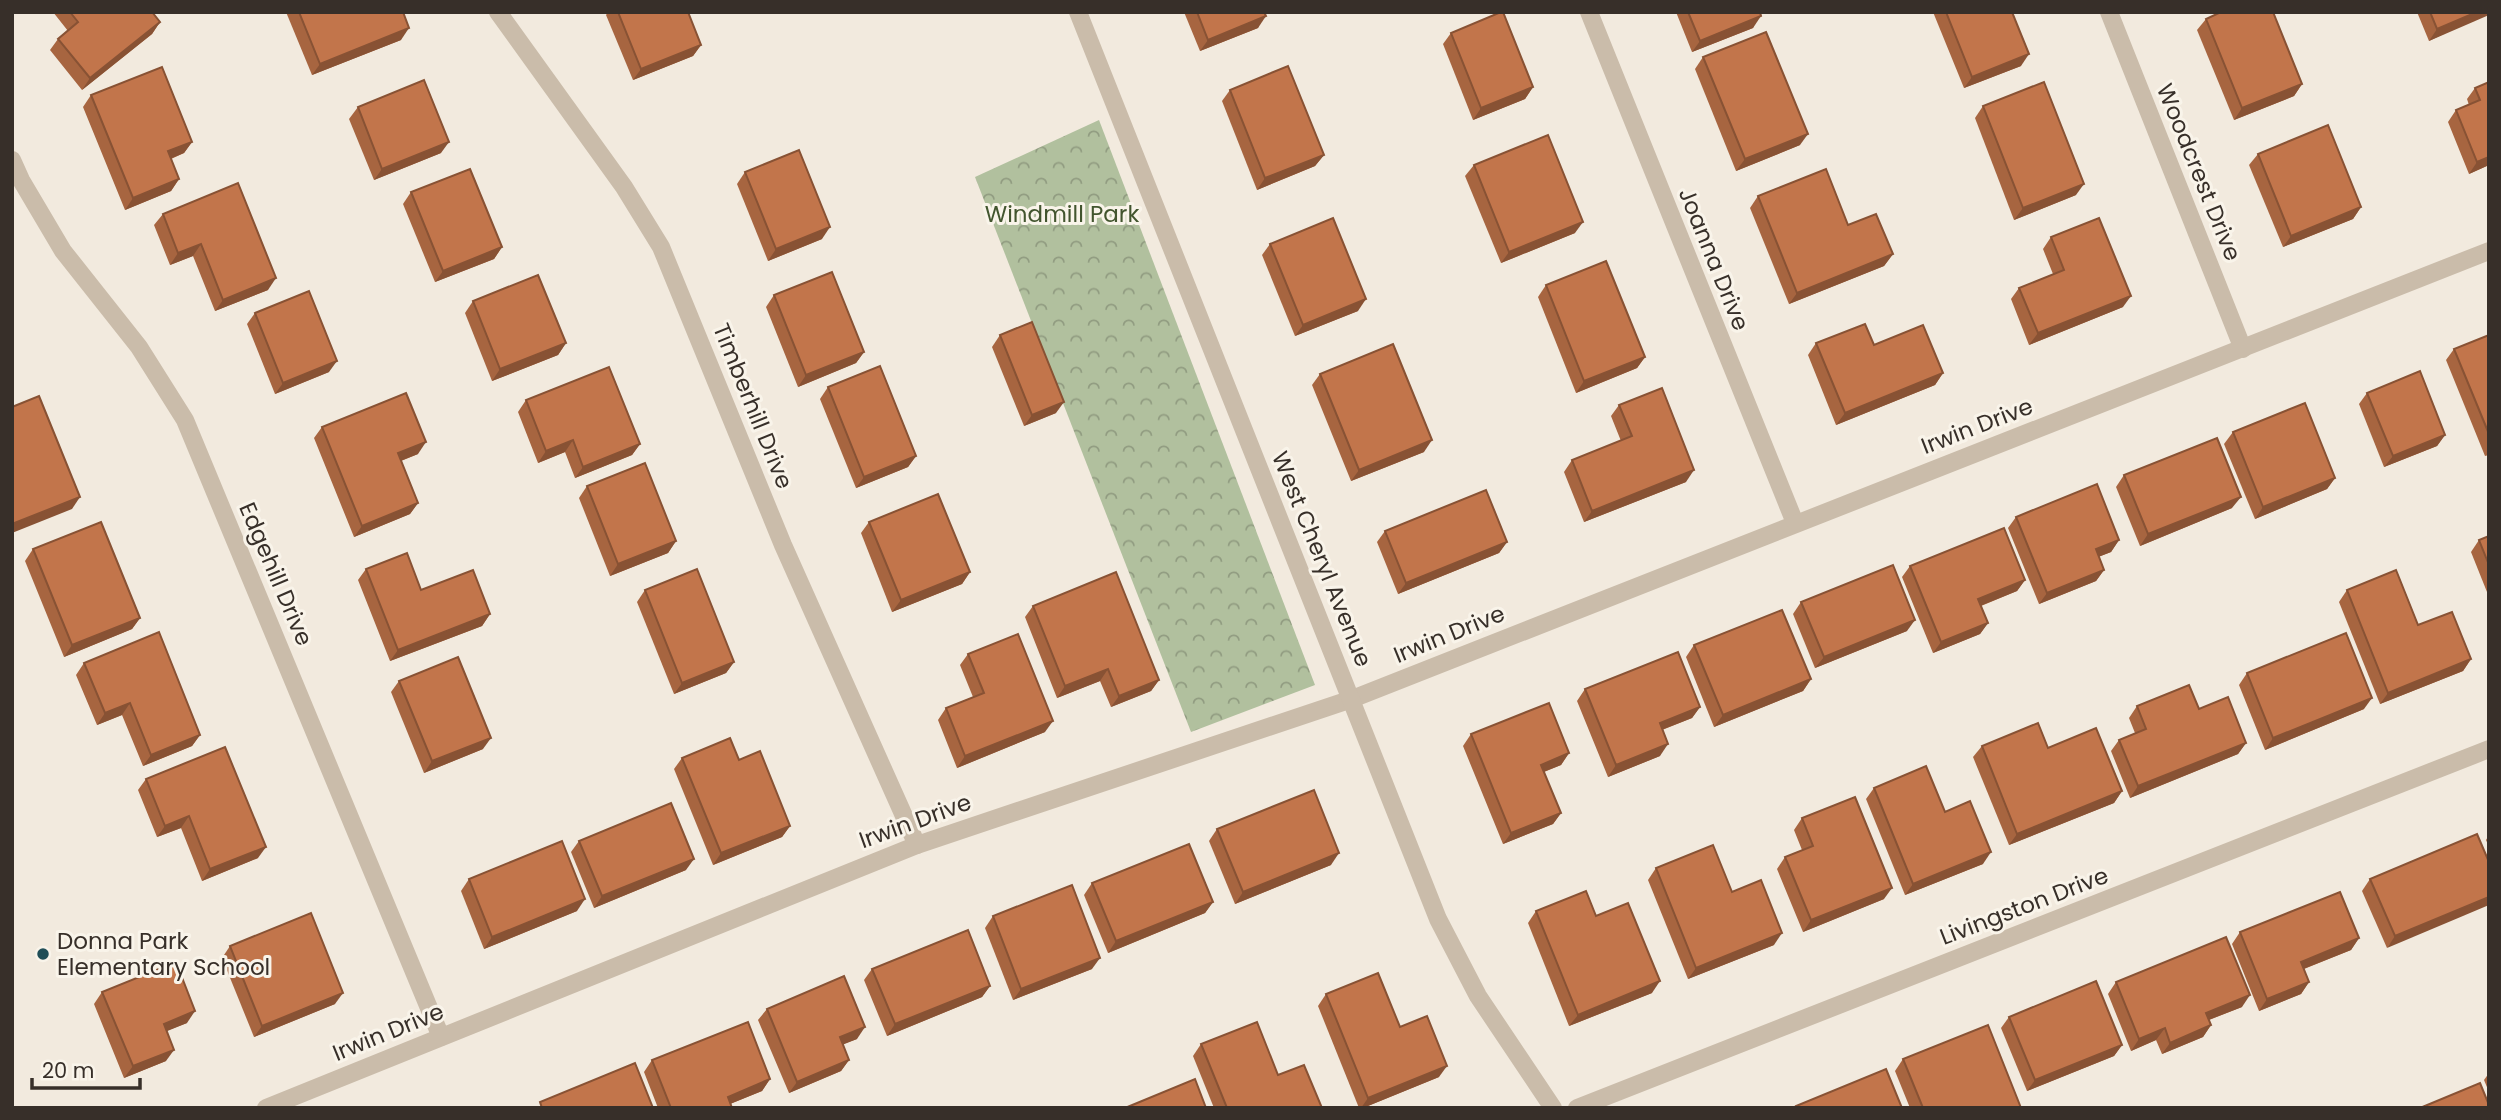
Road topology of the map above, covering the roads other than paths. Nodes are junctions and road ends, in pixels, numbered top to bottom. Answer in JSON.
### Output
{"nodes":[{"id":1,"x":498,"y":12,"type":"edge"},
{"id":2,"x":1078,"y":12,"type":"edge"},
{"id":3,"x":1589,"y":12,"type":"edge"},
{"id":4,"x":2109,"y":12,"type":"edge"},
{"id":5,"x":12,"y":160,"type":"edge"},
{"id":6,"x":2489,"y":251,"type":"edge"},
{"id":7,"x":2242,"y":349,"type":"junction"},
{"id":8,"x":1794,"y":523,"type":"junction"},
{"id":9,"x":1352,"y":699,"type":"junction"},
{"id":10,"x":2489,"y":749,"type":"edge"},
{"id":11,"x":916,"y":845,"type":"junction"},
{"id":12,"x":441,"y":1037,"type":"junction"},
{"id":13,"x":266,"y":1108,"type":"edge"},
{"id":14,"x":1553,"y":1108,"type":"edge"},
{"id":15,"x":1577,"y":1108,"type":"edge"}],
"edges":[{"from":1,"to":11,"type":"street","name":"Timberhill Drive"},
{"from":2,"to":9,"type":"street","name":"West Cheryl Avenue"},
{"from":3,"to":8,"type":"street","name":"Joanna Drive"},
{"from":4,"to":7,"type":"street","name":"Woodcrest Drive"},
{"from":5,"to":12,"type":"street","name":"Edgehill Drive"},
{"from":6,"to":7,"type":"street","name":"Irwin Drive"},
{"from":7,"to":8,"type":"street","name":"Irwin Drive"},
{"from":8,"to":9,"type":"street","name":"Irwin Drive"},
{"from":9,"to":11,"type":"street","name":"Irwin Drive"},
{"from":9,"to":14,"type":"street","name":"West Cheryl Avenue"},
{"from":10,"to":15,"type":"street","name":"Livingston Drive"},
{"from":11,"to":12,"type":"street","name":"Irwin Drive"},
{"from":12,"to":13,"type":"street","name":"Irwin Drive"}]}
